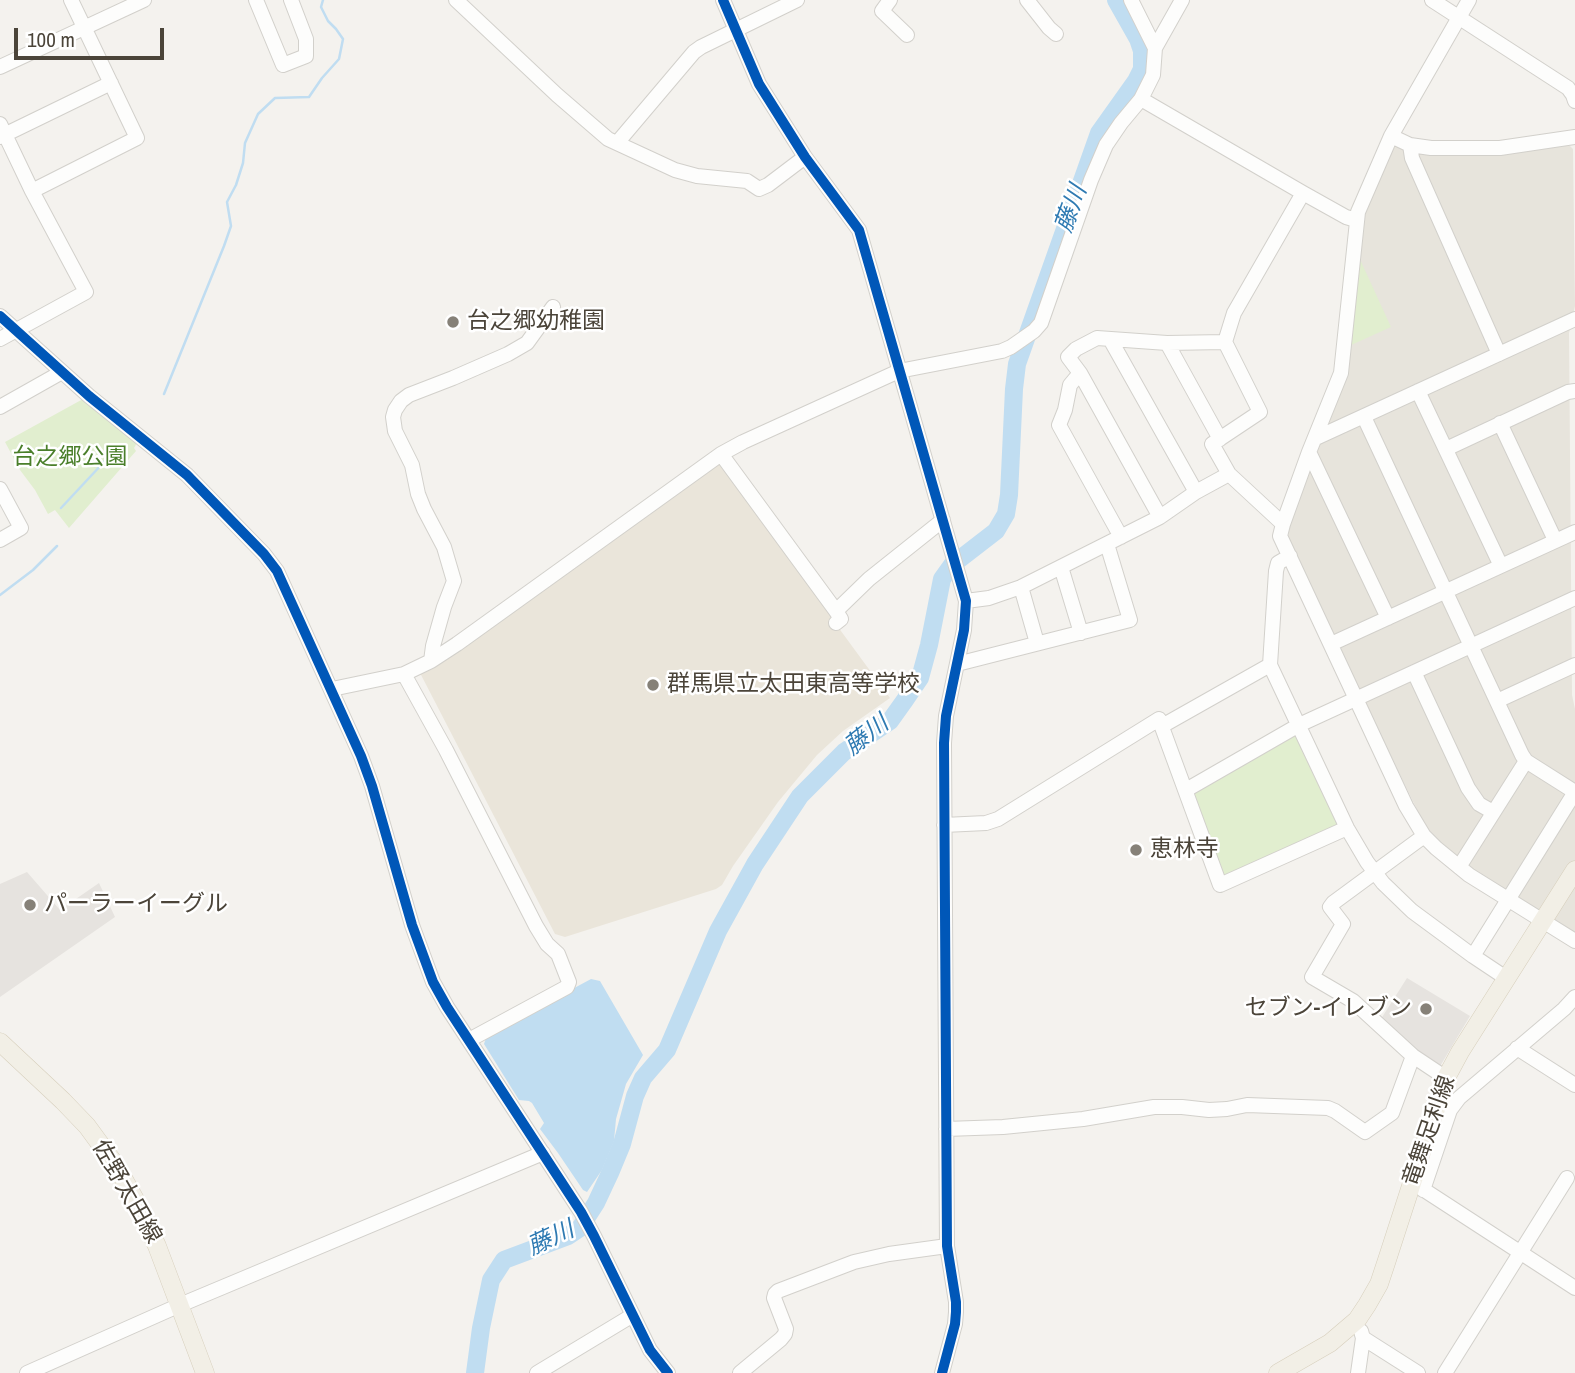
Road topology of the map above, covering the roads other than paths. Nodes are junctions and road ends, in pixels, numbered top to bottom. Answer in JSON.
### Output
{"nodes":[{"id":1,"x":71,"y":0,"type":"edge"},
{"id":2,"x":144,"y":0,"type":"edge"},
{"id":3,"x":256,"y":0,"type":"edge"},
{"id":4,"x":291,"y":0,"type":"edge"},
{"id":5,"x":456,"y":0,"type":"edge"},
{"id":6,"x":723,"y":0,"type":"edge"},
{"id":7,"x":797,"y":0,"type":"edge"},
{"id":8,"x":890,"y":0,"type":"edge"},
{"id":9,"x":1027,"y":0,"type":"edge"},
{"id":10,"x":1131,"y":0,"type":"edge"},
{"id":11,"x":1182,"y":0,"type":"edge"},
{"id":12,"x":1432,"y":0,"type":"edge"},
{"id":13,"x":1469,"y":0,"type":"edge"},
{"id":14,"x":1459,"y":18,"type":"junction"},
{"id":15,"x":85,"y":28,"type":"junction"},
{"id":16,"x":737,"y":30,"type":"junction"},
{"id":17,"x":1056,"y":34,"type":"dead end"},
{"id":18,"x":907,"y":35,"type":"dead end"},
{"id":19,"x":1155,"y":48,"type":"junction"},
{"id":20,"x":0,"y":67,"type":"edge"},
{"id":21,"x":111,"y":83,"type":"junction"},
{"id":22,"x":1141,"y":99,"type":"junction"},
{"id":23,"x":1575,"y":101,"type":"edge"},
{"id":24,"x":2,"y":132,"type":"edge"},
{"id":25,"x":1391,"y":136,"type":"junction"},
{"id":26,"x":1575,"y":137,"type":"edge"},
{"id":27,"x":617,"y":143,"type":"junction"},
{"id":28,"x":1410,"y":145,"type":"junction"},
{"id":29,"x":805,"y":157,"type":"junction"},
{"id":30,"x":32,"y":191,"type":"junction"},
{"id":31,"x":1303,"y":194,"type":"junction"},
{"id":32,"x":1356,"y":220,"type":"junction"},
{"id":33,"x":553,"y":307,"type":"dead end"},
{"id":34,"x":0,"y":316,"type":"edge"},
{"id":35,"x":1575,"y":319,"type":"edge"},
{"id":36,"x":16,"y":331,"type":"junction"},
{"id":37,"x":0,"y":339,"type":"edge"},
{"id":38,"x":1110,"y":339,"type":"junction"},
{"id":39,"x":1225,"y":342,"type":"junction"},
{"id":40,"x":1167,"y":343,"type":"junction"},
{"id":41,"x":1499,"y":354,"type":"junction"},
{"id":42,"x":900,"y":371,"type":"junction"},
{"id":43,"x":62,"y":372,"type":"junction"},
{"id":44,"x":1080,"y":373,"type":"junction"},
{"id":45,"x":1418,"y":391,"type":"junction"},
{"id":46,"x":1575,"y":391,"type":"edge"},
{"id":47,"x":0,"y":407,"type":"edge"},
{"id":48,"x":1364,"y":417,"type":"junction"},
{"id":49,"x":1500,"y":423,"type":"junction"},
{"id":50,"x":1220,"y":439,"type":"junction"},
{"id":51,"x":1312,"y":445,"type":"junction"},
{"id":52,"x":1446,"y":449,"type":"junction"},
{"id":53,"x":722,"y":454,"type":"junction"},
{"id":54,"x":1229,"y":474,"type":"junction"},
{"id":55,"x":0,"y":489,"type":"edge"},
{"id":56,"x":1196,"y":492,"type":"junction"},
{"id":57,"x":1160,"y":517,"type":"junction"},
{"id":58,"x":943,"y":520,"type":"junction"},
{"id":59,"x":1282,"y":530,"type":"junction"},
{"id":60,"x":1575,"y":532,"type":"edge"},
{"id":61,"x":1121,"y":537,"type":"junction"},
{"id":62,"x":0,"y":540,"type":"edge"},
{"id":63,"x":1555,"y":540,"type":"junction"},
{"id":64,"x":1107,"y":544,"type":"junction"},
{"id":65,"x":1290,"y":556,"type":"junction"},
{"id":66,"x":1501,"y":566,"type":"junction"},
{"id":67,"x":1061,"y":567,"type":"junction"},
{"id":68,"x":1021,"y":587,"type":"junction"},
{"id":69,"x":1445,"y":592,"type":"junction"},
{"id":70,"x":1575,"y":598,"type":"edge"},
{"id":71,"x":966,"y":601,"type":"junction"},
{"id":72,"x":1388,"y":618,"type":"junction"},
{"id":73,"x":1081,"y":634,"type":"junction"},
{"id":74,"x":1037,"y":643,"type":"junction"},
{"id":75,"x":1331,"y":644,"type":"junction"},
{"id":76,"x":1471,"y":646,"type":"junction"},
{"id":77,"x":431,"y":660,"type":"junction"},
{"id":78,"x":957,"y":664,"type":"junction"},
{"id":79,"x":1270,"y":665,"type":"junction"},
{"id":80,"x":1575,"y":665,"type":"edge"},
{"id":81,"x":1413,"y":672,"type":"junction"},
{"id":82,"x":404,"y":674,"type":"junction"},
{"id":83,"x":332,"y":689,"type":"junction"},
{"id":84,"x":1356,"y":698,"type":"junction"},
{"id":85,"x":1497,"y":701,"type":"junction"},
{"id":86,"x":1299,"y":725,"type":"junction"},
{"id":87,"x":1162,"y":726,"type":"junction"},
{"id":88,"x":1526,"y":761,"type":"junction"},
{"id":89,"x":1186,"y":790,"type":"junction"},
{"id":90,"x":1575,"y":792,"type":"edge"},
{"id":91,"x":1493,"y":812,"type":"junction"},
{"id":92,"x":944,"y":825,"type":"junction"},
{"id":93,"x":1347,"y":828,"type":"junction"},
{"id":94,"x":1424,"y":836,"type":"junction"},
{"id":95,"x":1459,"y":867,"type":"junction"},
{"id":96,"x":1575,"y":870,"type":"edge"},
{"id":97,"x":1374,"y":872,"type":"junction"},
{"id":98,"x":1509,"y":899,"type":"junction"},
{"id":99,"x":1543,"y":920,"type":"junction"},
{"id":100,"x":1575,"y":941,"type":"edge"},
{"id":101,"x":1473,"y":957,"type":"junction"},
{"id":102,"x":1506,"y":978,"type":"junction"},
{"id":103,"x":1575,"y":997,"type":"edge"},
{"id":104,"x":1570,"y":1012,"type":"edge"},
{"id":105,"x":469,"y":1040,"type":"junction"},
{"id":106,"x":0,"y":1042,"type":"edge"},
{"id":107,"x":1517,"y":1048,"type":"junction"},
{"id":108,"x":1413,"y":1056,"type":"junction"},
{"id":109,"x":1446,"y":1078,"type":"junction"},
{"id":110,"x":1575,"y":1085,"type":"edge"},
{"id":111,"x":946,"y":1129,"type":"junction"},
{"id":112,"x":543,"y":1153,"type":"junction"},
{"id":113,"x":1567,"y":1178,"type":"dead end"},
{"id":114,"x":1417,"y":1186,"type":"junction"},
{"id":115,"x":947,"y":1246,"type":"junction"},
{"id":116,"x":1521,"y":1254,"type":"junction"},
{"id":117,"x":1575,"y":1288,"type":"edge"},
{"id":118,"x":180,"y":1305,"type":"junction"},
{"id":119,"x":633,"y":1315,"type":"junction"},
{"id":120,"x":1357,"y":1320,"type":"junction"},
{"id":121,"x":1363,"y":1338,"type":"junction"},
{"id":122,"x":27,"y":1373,"type":"edge"},
{"id":123,"x":205,"y":1373,"type":"edge"},
{"id":124,"x":537,"y":1373,"type":"edge"},
{"id":125,"x":668,"y":1373,"type":"edge"},
{"id":126,"x":740,"y":1373,"type":"edge"},
{"id":127,"x":942,"y":1373,"type":"edge"},
{"id":128,"x":1278,"y":1373,"type":"edge"},
{"id":129,"x":1358,"y":1373,"type":"edge"},
{"id":130,"x":1419,"y":1373,"type":"edge"},
{"id":131,"x":1445,"y":1373,"type":"edge"}],
"edges":[{"from":1,"to":15,"type":"street"},
{"from":2,"to":15,"type":"street"},
{"from":3,"to":4,"type":"street"},
{"from":5,"to":27,"type":"street"},
{"from":6,"to":16,"type":"street"},
{"from":7,"to":16,"type":"street"},
{"from":8,"to":18,"type":"street"},
{"from":9,"to":17,"type":"street"},
{"from":10,"to":19,"type":"street"},
{"from":11,"to":19,"type":"street"},
{"from":12,"to":14,"type":"street"},
{"from":13,"to":14,"type":"street"},
{"from":14,"to":23,"type":"street"},
{"from":14,"to":25,"type":"street"},
{"from":15,"to":20,"type":"street"},
{"from":15,"to":21,"type":"street"},
{"from":16,"to":27,"type":"street"},
{"from":16,"to":29,"type":"street"},
{"from":19,"to":22,"type":"street"},
{"from":21,"to":24,"type":"street"},
{"from":21,"to":30,"type":"street"},
{"from":22,"to":31,"type":"street"},
{"from":22,"to":42,"type":"street"},
{"from":24,"to":30,"type":"street"},
{"from":25,"to":28,"type":"street"},
{"from":25,"to":32,"type":"street"},
{"from":26,"to":28,"type":"street"},
{"from":27,"to":29,"type":"street"},
{"from":28,"to":41,"type":"street"},
{"from":29,"to":42,"type":"street"},
{"from":30,"to":36,"type":"street"},
{"from":31,"to":32,"type":"street"},
{"from":31,"to":39,"type":"street"},
{"from":32,"to":51,"type":"street"},
{"from":33,"to":77,"type":"street"},
{"from":34,"to":36,"type":"street"},
{"from":35,"to":41,"type":"street"},
{"from":36,"to":37,"type":"street"},
{"from":36,"to":43,"type":"street"},
{"from":38,"to":40,"type":"street"},
{"from":38,"to":44,"type":"street"},
{"from":38,"to":56,"type":"street"},
{"from":39,"to":40,"type":"street"},
{"from":39,"to":50,"type":"street"},
{"from":40,"to":50,"type":"street"},
{"from":41,"to":45,"type":"street"},
{"from":42,"to":53,"type":"street"},
{"from":42,"to":58,"type":"street"},
{"from":43,"to":47,"type":"street"},
{"from":43,"to":83,"type":"street"},
{"from":44,"to":57,"type":"street"},
{"from":44,"to":61,"type":"street"},
{"from":45,"to":48,"type":"street"},
{"from":45,"to":52,"type":"street"},
{"from":46,"to":49,"type":"street"},
{"from":48,"to":51,"type":"street"},
{"from":48,"to":69,"type":"street"},
{"from":49,"to":52,"type":"street"},
{"from":49,"to":63,"type":"street"},
{"from":50,"to":54,"type":"street"},
{"from":51,"to":59,"type":"street"},
{"from":51,"to":72,"type":"street"},
{"from":52,"to":66,"type":"street"},
{"from":53,"to":58,"type":"street"},
{"from":53,"to":77,"type":"street"},
{"from":54,"to":56,"type":"street"},
{"from":54,"to":59,"type":"street"},
{"from":55,"to":62,"type":"street"},
{"from":56,"to":57,"type":"street"},
{"from":57,"to":61,"type":"street"},
{"from":58,"to":71,"type":"street"},
{"from":59,"to":65,"type":"street"},
{"from":60,"to":63,"type":"street"},
{"from":61,"to":64,"type":"street"},
{"from":63,"to":66,"type":"street"},
{"from":64,"to":67,"type":"street"},
{"from":64,"to":73,"type":"street"},
{"from":65,"to":75,"type":"street"},
{"from":65,"to":79,"type":"street"},
{"from":66,"to":69,"type":"street"},
{"from":67,"to":68,"type":"street"},
{"from":67,"to":73,"type":"street"},
{"from":68,"to":71,"type":"street"},
{"from":68,"to":74,"type":"street"},
{"from":69,"to":72,"type":"street"},
{"from":69,"to":76,"type":"street"},
{"from":70,"to":76,"type":"street"},
{"from":71,"to":78,"type":"street"},
{"from":72,"to":75,"type":"street"},
{"from":73,"to":74,"type":"street"},
{"from":74,"to":78,"type":"street"},
{"from":75,"to":84,"type":"street"},
{"from":76,"to":81,"type":"street"},
{"from":76,"to":85,"type":"street"},
{"from":77,"to":82,"type":"street"},
{"from":78,"to":92,"type":"street"},
{"from":79,"to":86,"type":"street"},
{"from":79,"to":87,"type":"street"},
{"from":80,"to":85,"type":"street"},
{"from":81,"to":84,"type":"street"},
{"from":81,"to":91,"type":"street"},
{"from":82,"to":83,"type":"street"},
{"from":82,"to":105,"type":"street"},
{"from":83,"to":105,"type":"street"},
{"from":84,"to":86,"type":"street"},
{"from":84,"to":94,"type":"street"},
{"from":85,"to":88,"type":"street"},
{"from":86,"to":89,"type":"street"},
{"from":86,"to":93,"type":"street"},
{"from":87,"to":89,"type":"street"},
{"from":87,"to":92,"type":"street"},
{"from":88,"to":90,"type":"street"},
{"from":88,"to":91,"type":"street"},
{"from":89,"to":93,"type":"street"},
{"from":90,"to":98,"type":"street"},
{"from":91,"to":95,"type":"street"},
{"from":92,"to":111,"type":"street"},
{"from":93,"to":97,"type":"street"},
{"from":94,"to":95,"type":"street"},
{"from":94,"to":97,"type":"street"},
{"from":95,"to":98,"type":"street"},
{"from":96,"to":99,"type":"main road","name":"竜舞足利線"},
{"from":97,"to":101,"type":"street"},
{"from":97,"to":108,"type":"street"},
{"from":98,"to":99,"type":"street"},
{"from":98,"to":101,"type":"street"},
{"from":99,"to":100,"type":"street"},
{"from":99,"to":102,"type":"main road","name":"竜舞足利線"},
{"from":101,"to":102,"type":"street"},
{"from":102,"to":109,"type":"main road","name":"竜舞足利線"},
{"from":103,"to":104,"type":"street"},
{"from":104,"to":107,"type":"street"},
{"from":105,"to":112,"type":"street"},
{"from":106,"to":118,"type":"main road","name":"佐野太田線"},
{"from":107,"to":110,"type":"street"},
{"from":107,"to":114,"type":"street"},
{"from":108,"to":109,"type":"street"},
{"from":108,"to":111,"type":"street"},
{"from":109,"to":114,"type":"main road","name":"竜舞足利線"},
{"from":111,"to":115,"type":"street"},
{"from":112,"to":118,"type":"street"},
{"from":112,"to":119,"type":"street"},
{"from":113,"to":116,"type":"street"},
{"from":114,"to":116,"type":"street"},
{"from":114,"to":120,"type":"main road","name":"竜舞足利線"},
{"from":115,"to":126,"type":"street"},
{"from":115,"to":127,"type":"street"},
{"from":116,"to":117,"type":"street"},
{"from":116,"to":131,"type":"street"},
{"from":118,"to":122,"type":"street"},
{"from":118,"to":123,"type":"main road","name":"佐野太田線"},
{"from":119,"to":124,"type":"street"},
{"from":119,"to":125,"type":"street"},
{"from":120,"to":121,"type":"street"},
{"from":120,"to":128,"type":"main road","name":"竜舞足利線"},
{"from":121,"to":129,"type":"street"},
{"from":121,"to":130,"type":"street"}]}
